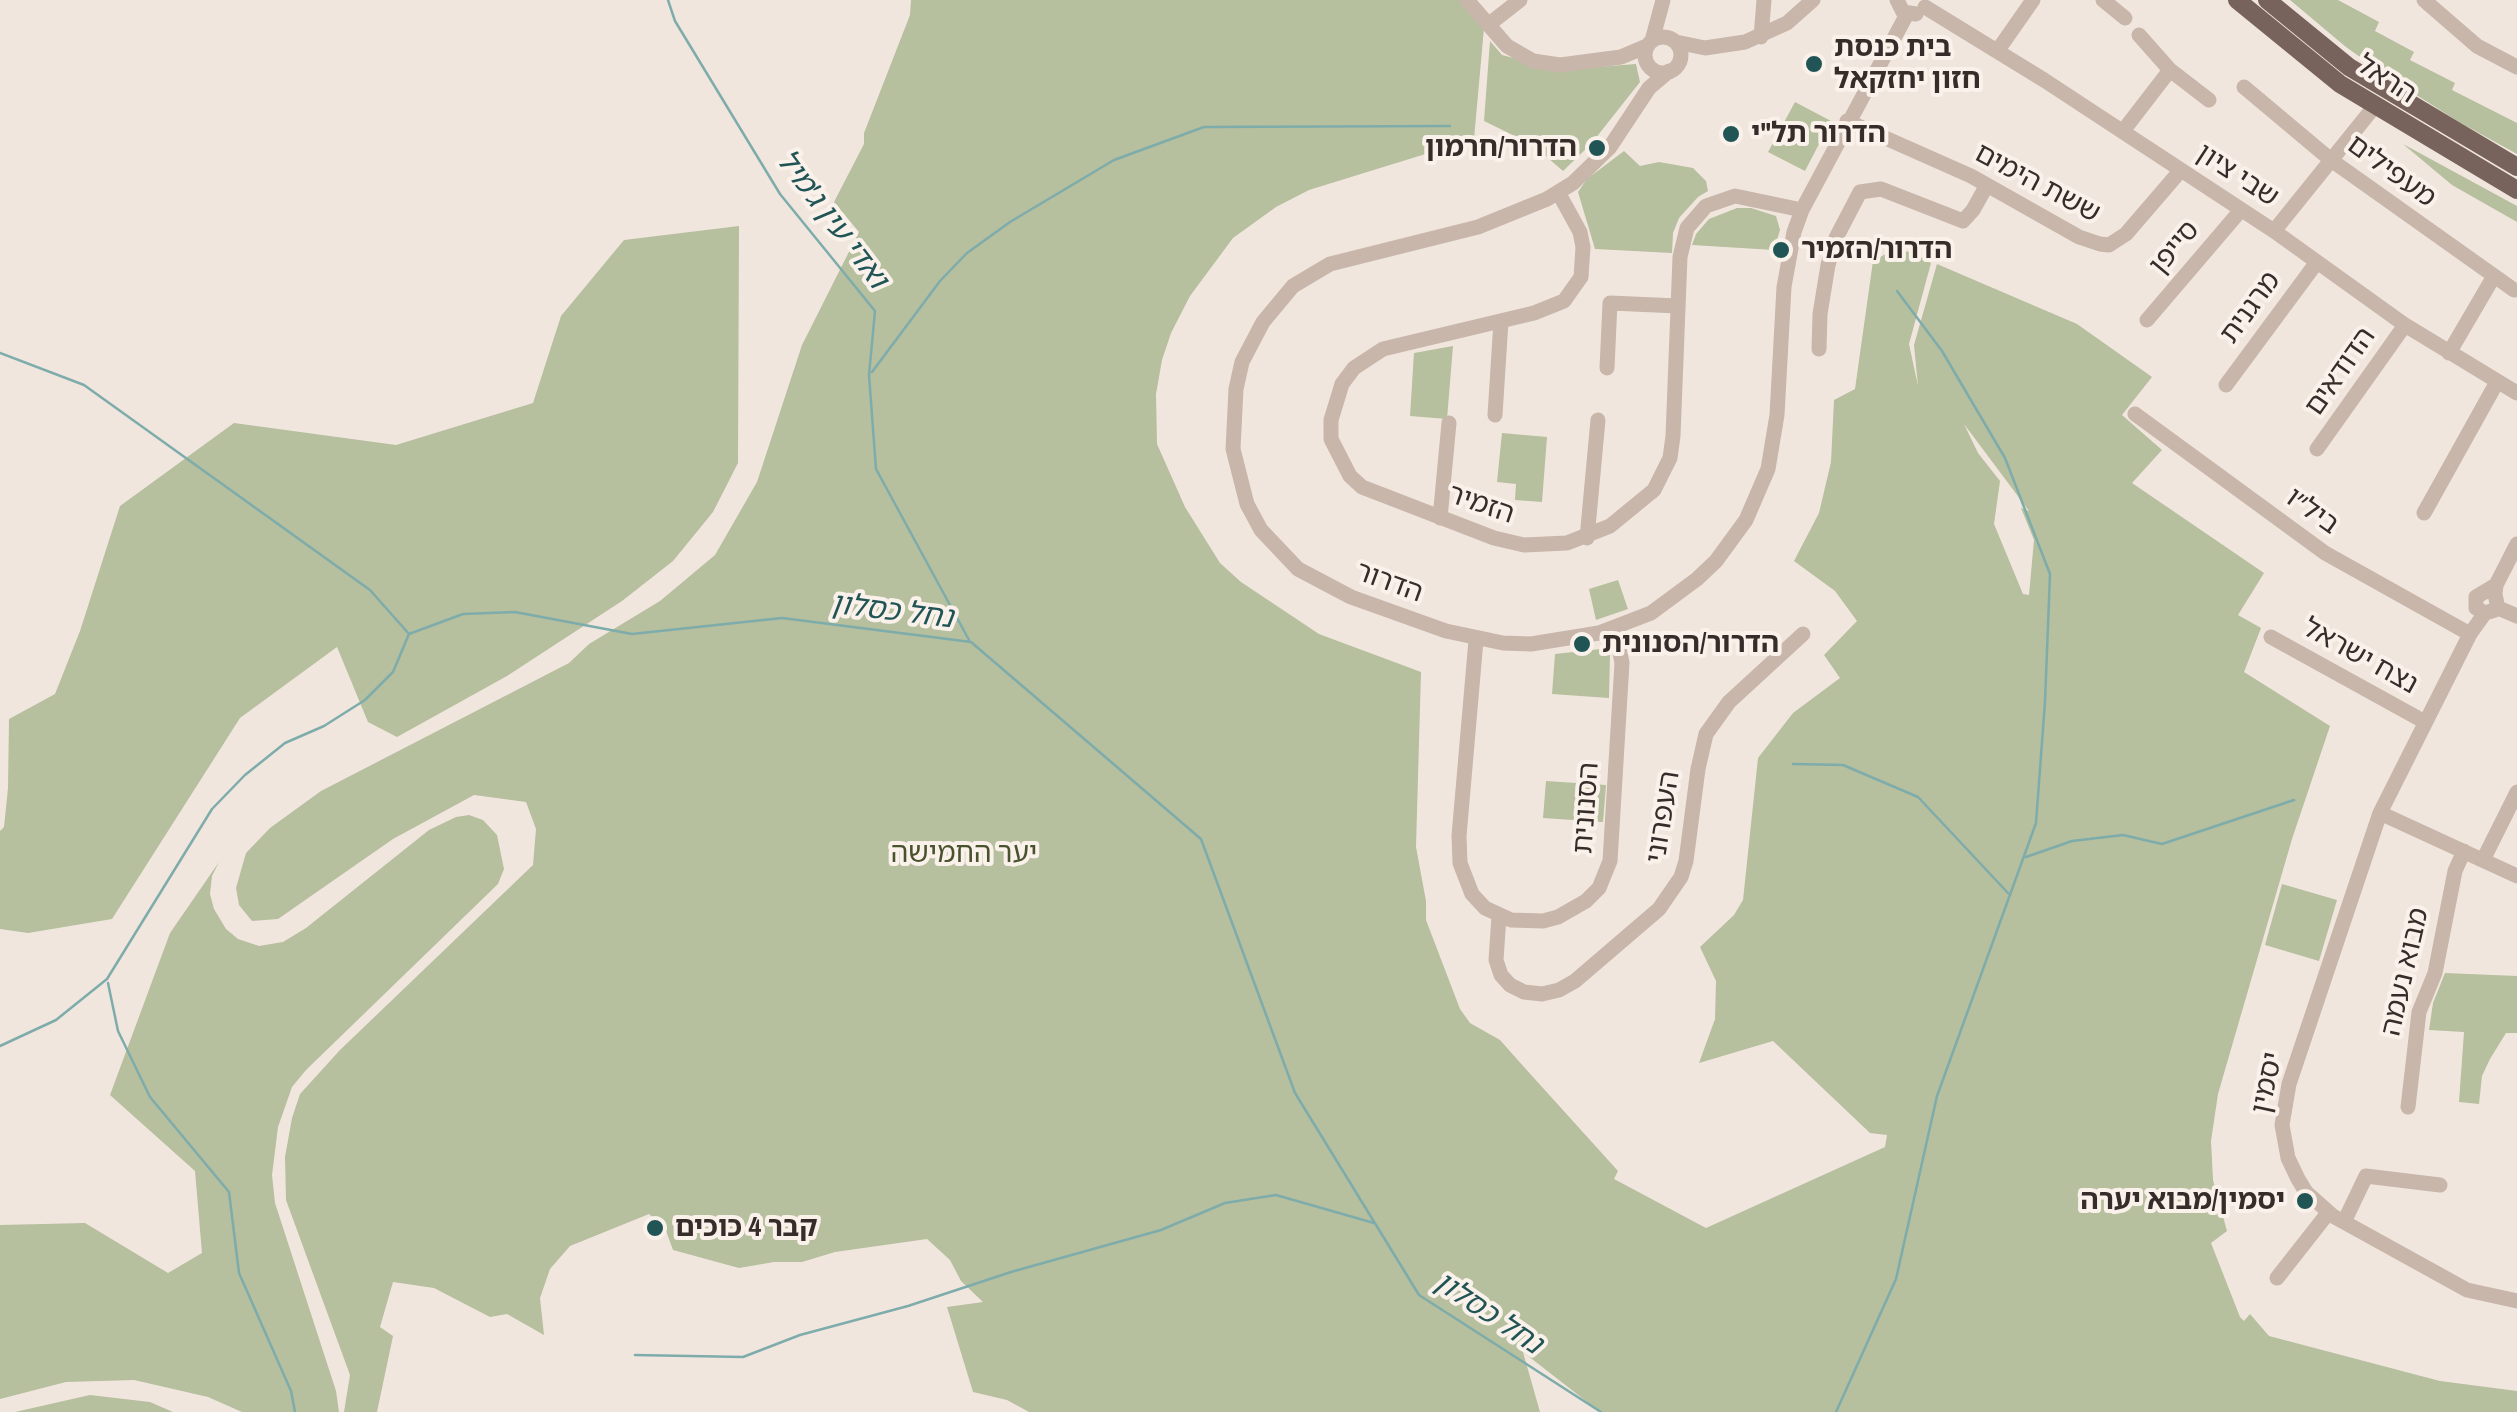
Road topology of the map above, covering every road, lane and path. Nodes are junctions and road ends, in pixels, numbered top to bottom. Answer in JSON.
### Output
{"nodes":[{"id":1,"x":1467,"y":0,"type":"edge"},
{"id":2,"x":1520,"y":0,"type":"edge"},
{"id":3,"x":1764,"y":0,"type":"edge"},
{"id":4,"x":1813,"y":0,"type":"edge"},
{"id":5,"x":2033,"y":0,"type":"edge"},
{"id":6,"x":2103,"y":0,"type":"edge"},
{"id":7,"x":2238,"y":0,"type":"edge"},
{"id":8,"x":2267,"y":0,"type":"edge"},
{"id":9,"x":2424,"y":0,"type":"edge"},
{"id":10,"x":1926,"y":3,"type":"edge"},
{"id":11,"x":1662,"y":4,"type":"edge"},
{"id":12,"x":1902,"y":7,"type":"edge"},
{"id":13,"x":2124,"y":18,"type":"dead end"},
{"id":14,"x":1488,"y":24,"type":"junction"},
{"id":15,"x":2139,"y":35,"type":"dead end"},
{"id":16,"x":1761,"y":38,"type":"junction"},
{"id":17,"x":1674,"y":40,"type":"junction"},
{"id":18,"x":1650,"y":43,"type":"junction"},
{"id":19,"x":1705,"y":48,"type":"junction"},
{"id":20,"x":1998,"y":50,"type":"junction"},
{"id":21,"x":1621,"y":58,"type":"junction"},
{"id":22,"x":1649,"y":65,"type":"junction"},
{"id":23,"x":2517,"y":67,"type":"edge"},
{"id":24,"x":1674,"y":68,"type":"junction"},
{"id":25,"x":2170,"y":70,"type":"junction"},
{"id":26,"x":1649,"y":88,"type":"junction"},
{"id":27,"x":2244,"y":88,"type":"dead end"},
{"id":28,"x":2209,"y":100,"type":"dead end"},
{"id":29,"x":2374,"y":107,"type":"junction"},
{"id":30,"x":1847,"y":121,"type":"junction"},
{"id":31,"x":2124,"y":132,"type":"junction"},
{"id":32,"x":2331,"y":160,"type":"junction"},
{"id":33,"x":2517,"y":166,"type":"edge"},
{"id":34,"x":2182,"y":170,"type":"junction"},
{"id":35,"x":1987,"y":185,"type":"junction"},
{"id":36,"x":2517,"y":190,"type":"edge"},
{"id":37,"x":1558,"y":192,"type":"junction"},
{"id":38,"x":1802,"y":210,"type":"junction"},
{"id":39,"x":2240,"y":210,"type":"junction"},
{"id":40,"x":2274,"y":231,"type":"junction"},
{"id":41,"x":2316,"y":262,"type":"junction"},
{"id":42,"x":2494,"y":276,"type":"junction"},
{"id":43,"x":2514,"y":290,"type":"dead end"},
{"id":44,"x":1678,"y":306,"type":"junction"},
{"id":45,"x":2147,"y":320,"type":"dead end"},
{"id":46,"x":1501,"y":321,"type":"junction"},
{"id":47,"x":2406,"y":325,"type":"junction"},
{"id":48,"x":1819,"y":349,"type":"dead end"},
{"id":49,"x":2449,"y":353,"type":"junction"},
{"id":50,"x":1608,"y":368,"type":"dead end"},
{"id":51,"x":2497,"y":382,"type":"junction"},
{"id":52,"x":2226,"y":385,"type":"dead end"},
{"id":53,"x":2517,"y":393,"type":"edge"},
{"id":54,"x":1496,"y":414,"type":"dead end"},
{"id":55,"x":2135,"y":414,"type":"dead end"},
{"id":56,"x":1598,"y":420,"type":"dead end"},
{"id":57,"x":1449,"y":423,"type":"dead end"},
{"id":58,"x":2317,"y":449,"type":"dead end"},
{"id":59,"x":2424,"y":513,"type":"dead end"},
{"id":60,"x":1440,"y":518,"type":"junction"},
{"id":61,"x":1587,"y":538,"type":"junction"},
{"id":62,"x":2517,"y":544,"type":"edge"},
{"id":63,"x":2486,"y":607,"type":"junction"},
{"id":64,"x":2517,"y":616,"type":"edge"},
{"id":65,"x":1615,"y":627,"type":"junction"},
{"id":66,"x":1802,"y":634,"type":"dead end"},
{"id":67,"x":2271,"y":636,"type":"dead end"},
{"id":68,"x":1476,"y":640,"type":"junction"},
{"id":69,"x":2425,"y":722,"type":"junction"},
{"id":70,"x":2517,"y":792,"type":"edge"},
{"id":71,"x":2380,"y":812,"type":"junction"},
{"id":72,"x":2464,"y":851,"type":"junction"},
{"id":73,"x":2482,"y":860,"type":"junction"},
{"id":74,"x":2517,"y":876,"type":"edge"},
{"id":75,"x":1499,"y":916,"type":"junction"},
{"id":76,"x":2408,"y":1107,"type":"dead end"},
{"id":77,"x":2440,"y":1185,"type":"dead end"},
{"id":78,"x":2328,"y":1213,"type":"junction"},
{"id":79,"x":2344,"y":1222,"type":"junction"},
{"id":80,"x":2277,"y":1278,"type":"dead end"},
{"id":81,"x":2517,"y":1301,"type":"edge"}],
"edges":[{"from":1,"to":14,"type":"street"},
{"from":2,"to":14,"type":"street"},
{"from":3,"to":16,"type":"street"},
{"from":4,"to":16,"type":"street"},
{"from":5,"to":20,"type":"street"},
{"from":6,"to":13,"type":"street"},
{"from":7,"to":29,"type":"main road","name":"הראל"},
{"from":8,"to":33,"type":"main road","name":"הראל"},
{"from":9,"to":23,"type":"street"},
{"from":10,"to":12,"type":"street"},
{"from":10,"to":20,"type":"street","name":"שבי ציון"},
{"from":11,"to":17,"type":"street"},
{"from":11,"to":18,"type":"street"},
{"from":12,"to":30,"type":"street","name":"הדרור"},
{"from":14,"to":21,"type":"street"},
{"from":15,"to":25,"type":"street"},
{"from":16,"to":19,"type":"street"},
{"from":17,"to":18,"type":"street"},
{"from":17,"to":19,"type":"street"},
{"from":17,"to":24,"type":"street"},
{"from":18,"to":21,"type":"street"},
{"from":18,"to":22,"type":"street"},
{"from":19,"to":24,"type":"street","name":"הדרור"},
{"from":20,"to":31,"type":"street","name":"שבי ציון"},
{"from":21,"to":22,"type":"street"},
{"from":22,"to":24,"type":"street"},
{"from":22,"to":26,"type":"street"},
{"from":24,"to":26,"type":"street","name":"הדרור"},
{"from":25,"to":28,"type":"street"},
{"from":25,"to":31,"type":"street"},
{"from":26,"to":37,"type":"street","name":"הדרור"},
{"from":27,"to":32,"type":"street","name":"מעפילים"},
{"from":29,"to":32,"type":"street"},
{"from":29,"to":36,"type":"main road","name":"הראל"},
{"from":30,"to":35,"type":"street","name":"ששת הימים"},
{"from":30,"to":38,"type":"street","name":"הדרור"},
{"from":31,"to":34,"type":"street","name":"שבי ציון"},
{"from":32,"to":40,"type":"street"},
{"from":32,"to":42,"type":"street","name":"מעפילים"},
{"from":34,"to":35,"type":"street","name":"ששת הימים"},
{"from":34,"to":39,"type":"street","name":"שבי ציון"},
{"from":35,"to":48,"type":"street"},
{"from":37,"to":46,"type":"street","name":"הזמיר"},
{"from":37,"to":68,"type":"street","name":"הדרור"},
{"from":38,"to":44,"type":"street","name":"הזמיר"},
{"from":38,"to":65,"type":"street","name":"הדרור"},
{"from":39,"to":40,"type":"street","name":"שבי ציון"},
{"from":39,"to":45,"type":"street","name":"סייפן"},
{"from":40,"to":41,"type":"street","name":"שבי ציון"},
{"from":41,"to":47,"type":"street","name":"שבי ציון"},
{"from":41,"to":52,"type":"street","name":"מרגנית"},
{"from":42,"to":43,"type":"street","name":"מעפילים"},
{"from":42,"to":49,"type":"street"},
{"from":44,"to":50,"type":"street"},
{"from":44,"to":61,"type":"street","name":"הזמיר"},
{"from":46,"to":54,"type":"street"},
{"from":46,"to":60,"type":"street","name":"הזמיר"},
{"from":47,"to":49,"type":"street","name":"שבי ציון"},
{"from":47,"to":58,"type":"street","name":"הדודאים"},
{"from":49,"to":51,"type":"street","name":"שבי ציון"},
{"from":51,"to":53,"type":"street","name":"שבי ציון"},
{"from":51,"to":59,"type":"street"},
{"from":55,"to":63,"type":"street","name":"ביל״ו"},
{"from":56,"to":61,"type":"street"},
{"from":57,"to":60,"type":"street"},
{"from":60,"to":61,"type":"street","name":"הזמיר"},
{"from":62,"to":63,"type":"street","name":"יסמין"},
{"from":63,"to":64,"type":"street","name":"ביל״ו"},
{"from":63,"to":69,"type":"street","name":"יסמין"},
{"from":65,"to":68,"type":"street","name":"הדרור"},
{"from":65,"to":75,"type":"street","name":"הסנונית"},
{"from":66,"to":75,"type":"street","name":"העפרוני"},
{"from":67,"to":69,"type":"street","name":"נצח ישראל"},
{"from":68,"to":75,"type":"street"},
{"from":69,"to":71,"type":"street","name":"יסמין"},
{"from":70,"to":73,"type":"street"},
{"from":71,"to":72,"type":"street"},
{"from":71,"to":78,"type":"street","name":"יסמין"},
{"from":72,"to":73,"type":"street"},
{"from":72,"to":76,"type":"street","name":"מבוא נעמה"},
{"from":73,"to":74,"type":"street"},
{"from":77,"to":79,"type":"street"},
{"from":78,"to":79,"type":"street","name":"יסמין"},
{"from":78,"to":80,"type":"street"},
{"from":79,"to":81,"type":"street","name":"יסמין"}]}
